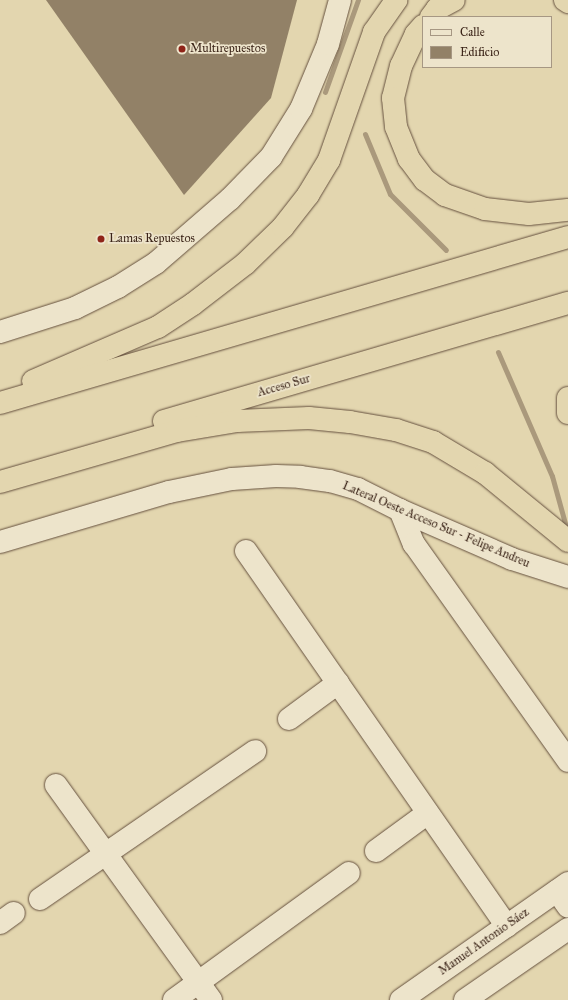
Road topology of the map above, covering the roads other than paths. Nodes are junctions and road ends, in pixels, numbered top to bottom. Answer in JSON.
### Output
{"nodes":[{"id":1,"x":340,"y":0,"type":"edge"},
{"id":2,"x":396,"y":0,"type":"edge"},
{"id":3,"x":454,"y":0,"type":"edge"},
{"id":4,"x":565,"y":0,"type":"edge"},
{"id":5,"x":568,"y":2,"type":"edge"},
{"id":6,"x":432,"y":16,"type":"edge"},
{"id":7,"x":422,"y":27,"type":"edge"},
{"id":8,"x":568,"y":210,"type":"edge"},
{"id":9,"x":568,"y":237,"type":"edge"},
{"id":10,"x":568,"y":303,"type":"edge"},
{"id":11,"x":0,"y":332,"type":"edge"},
{"id":12,"x":0,"y":395,"type":"edge"},
{"id":13,"x":568,"y":398,"type":"edge"},
{"id":14,"x":0,"y":403,"type":"edge"},
{"id":15,"x":568,"y":413,"type":"edge"},
{"id":16,"x":0,"y":469,"type":"edge"},
{"id":17,"x":0,"y":482,"type":"edge"},
{"id":18,"x":400,"y":510,"type":"junction"},
{"id":19,"x":568,"y":541,"type":"edge"},
{"id":20,"x":0,"y":542,"type":"edge"},
{"id":21,"x":246,"y":551,"type":"dead end"},
{"id":22,"x":568,"y":577,"type":"edge"},
{"id":23,"x":338,"y":683,"type":"junction"},
{"id":24,"x":289,"y":719,"type":"dead end"},
{"id":25,"x":255,"y":751,"type":"dead end"},
{"id":26,"x":568,"y":761,"type":"edge"},
{"id":27,"x":56,"y":785,"type":"dead end"},
{"id":28,"x":428,"y":813,"type":"junction"},
{"id":29,"x":376,"y":851,"type":"dead end"},
{"id":30,"x":105,"y":853,"type":"junction"},
{"id":31,"x":349,"y":873,"type":"dead end"},
{"id":32,"x":564,"y":894,"type":"edge"},
{"id":33,"x":40,"y":899,"type":"dead end"},
{"id":34,"x":506,"y":926,"type":"junction"},
{"id":35,"x":568,"y":929,"type":"edge"},
{"id":36,"x":199,"y":982,"type":"junction"},
{"id":37,"x":174,"y":1000,"type":"edge"},
{"id":38,"x":211,"y":1000,"type":"edge"},
{"id":39,"x":401,"y":1000,"type":"edge"},
{"id":40,"x":465,"y":1000,"type":"edge"}],
"edges":[{"from":1,"to":11,"type":"street"},
{"from":2,"to":12,"type":"highway"},
{"from":3,"to":6,"type":"highway"},
{"from":4,"to":5,"type":"highway"},
{"from":7,"to":8,"type":"highway"},
{"from":9,"to":14,"type":"highway"},
{"from":10,"to":16,"type":"highway","name":"Acceso Sur"},
{"from":13,"to":15,"type":"highway"},
{"from":17,"to":19,"type":"highway"},
{"from":18,"to":20,"type":"street","name":"Lateral Oeste Acceso Sur - Felipe Andreu"},
{"from":18,"to":22,"type":"street","name":"Lateral Oeste Acceso Sur - Felipe Andreu"},
{"from":18,"to":26,"type":"street"},
{"from":21,"to":23,"type":"street"},
{"from":23,"to":24,"type":"street"},
{"from":23,"to":28,"type":"street"},
{"from":25,"to":30,"type":"street"},
{"from":27,"to":30,"type":"street"},
{"from":28,"to":29,"type":"street"},
{"from":28,"to":34,"type":"street"},
{"from":30,"to":33,"type":"street"},
{"from":30,"to":36,"type":"street"},
{"from":31,"to":36,"type":"street"},
{"from":32,"to":34,"type":"street","name":"Manuel Antonio Sáez"},
{"from":34,"to":39,"type":"street","name":"Manuel Antonio Sáez"},
{"from":35,"to":40,"type":"street"},
{"from":36,"to":37,"type":"street"},
{"from":36,"to":38,"type":"street"}]}
